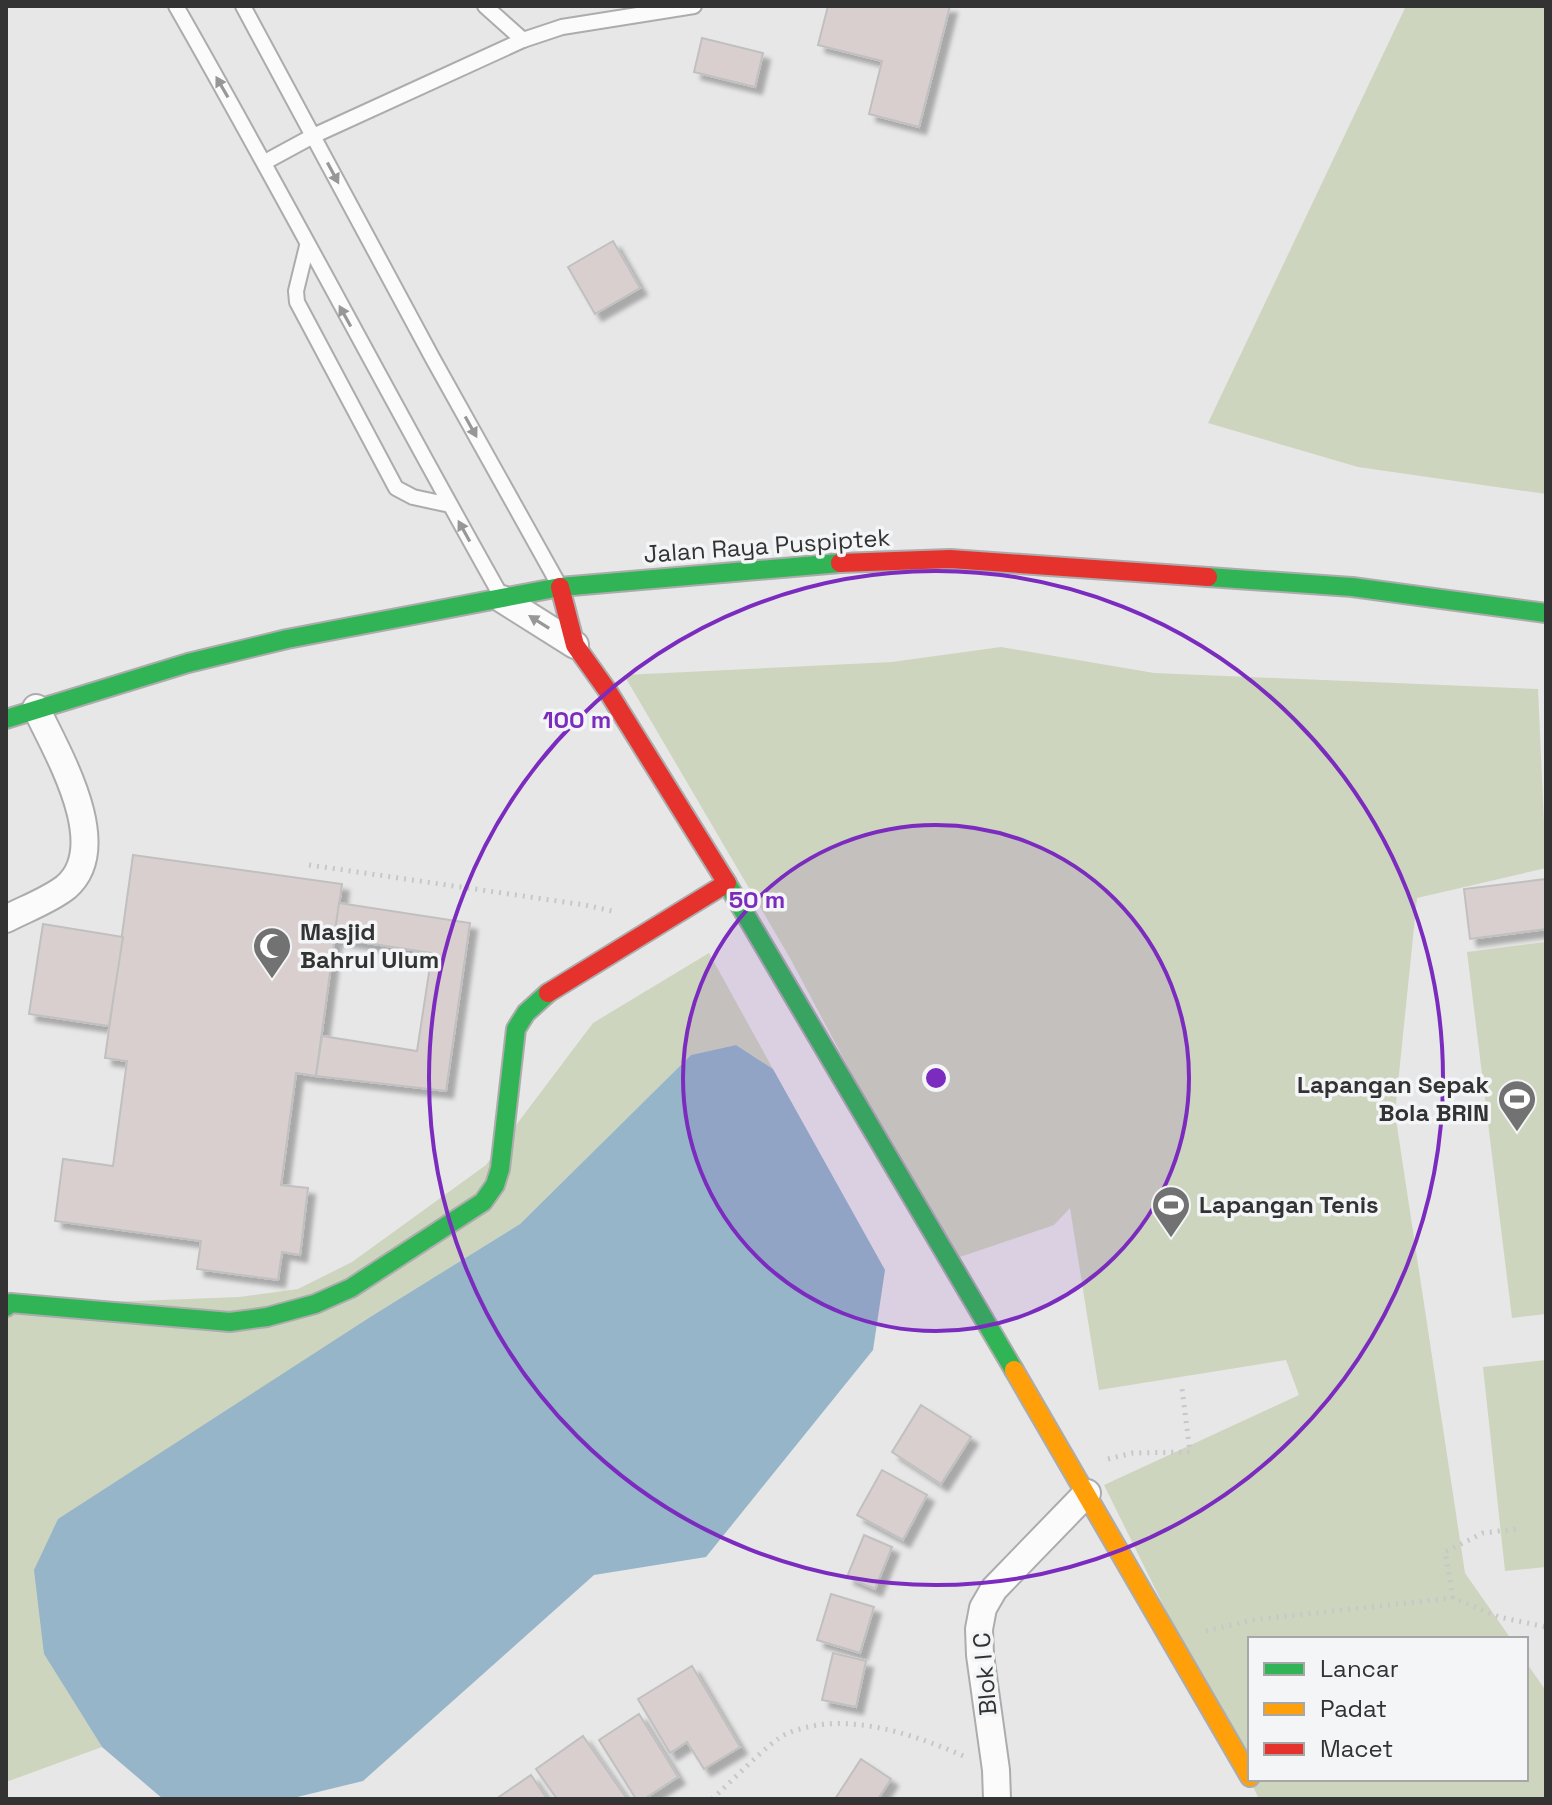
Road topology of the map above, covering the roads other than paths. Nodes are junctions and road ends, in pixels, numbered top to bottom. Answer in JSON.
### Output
{"nodes":[{"id":1,"x":176,"y":6,"type":"edge"},
{"id":2,"x":243,"y":6,"type":"edge"},
{"id":3,"x":485,"y":6,"type":"edge"},
{"id":4,"x":694,"y":6,"type":"edge"},
{"id":5,"x":523,"y":40,"type":"junction"},
{"id":6,"x":313,"y":136,"type":"junction"},
{"id":7,"x":265,"y":162,"type":"junction"},
{"id":8,"x":307,"y":246,"type":"junction"},
{"id":9,"x":450,"y":505,"type":"junction"},
{"id":10,"x":560,"y":587,"type":"junction"},
{"id":11,"x":502,"y":599,"type":"junction"},
{"id":12,"x":1546,"y":613,"type":"edge"},
{"id":13,"x":575,"y":645,"type":"junction"},
{"id":14,"x":36,"y":708,"type":"junction"},
{"id":15,"x":6,"y":719,"type":"edge"},
{"id":16,"x":727,"y":883,"type":"junction"},
{"id":17,"x":6,"y":919,"type":"edge"},
{"id":18,"x":7,"y":1304,"type":"edge"},
{"id":19,"x":1087,"y":1493,"type":"junction"},
{"id":20,"x":1248,"y":1773,"type":"edge"},
{"id":21,"x":1253,"y":1781,"type":"edge"},
{"id":22,"x":997,"y":1799,"type":"edge"},
{"id":23,"x":1263,"y":1799,"type":"edge"}],
"edges":[{"from":7,"to":1,"type":"lane","one_way":true},
{"from":2,"to":6,"type":"lane"},
{"from":3,"to":5,"type":"lane"},
{"from":4,"to":5,"type":"lane"},
{"from":5,"to":6,"type":"lane"},
{"from":6,"to":7,"type":"lane"},
{"from":6,"to":10,"type":"lane","one_way":true},
{"from":7,"to":8,"type":"lane"},
{"from":9,"to":8,"type":"lane","one_way":true},
{"from":8,"to":9,"type":"lane"},
{"from":11,"to":9,"type":"lane","one_way":true},
{"from":10,"to":11,"type":"street","name":"Jalan Raya Puspiptek"},
{"from":10,"to":12,"type":"street","name":"Jalan Raya Puspiptek"},
{"from":10,"to":13,"type":"street"},
{"from":13,"to":11,"type":"street","one_way":true},
{"from":11,"to":14,"type":"street","name":"Jalan Raya Puspiptek"},
{"from":13,"to":16,"type":"street"},
{"from":14,"to":15,"type":"street","name":"Jalan Raya Puspiptek"},
{"from":14,"to":17,"type":"street"},
{"from":16,"to":18,"type":"street"},
{"from":16,"to":19,"type":"street"},
{"from":19,"to":20,"type":"street"},
{"from":19,"to":22,"type":"street","name":"Blok I C"},
{"from":21,"to":23,"type":"street"}]}
